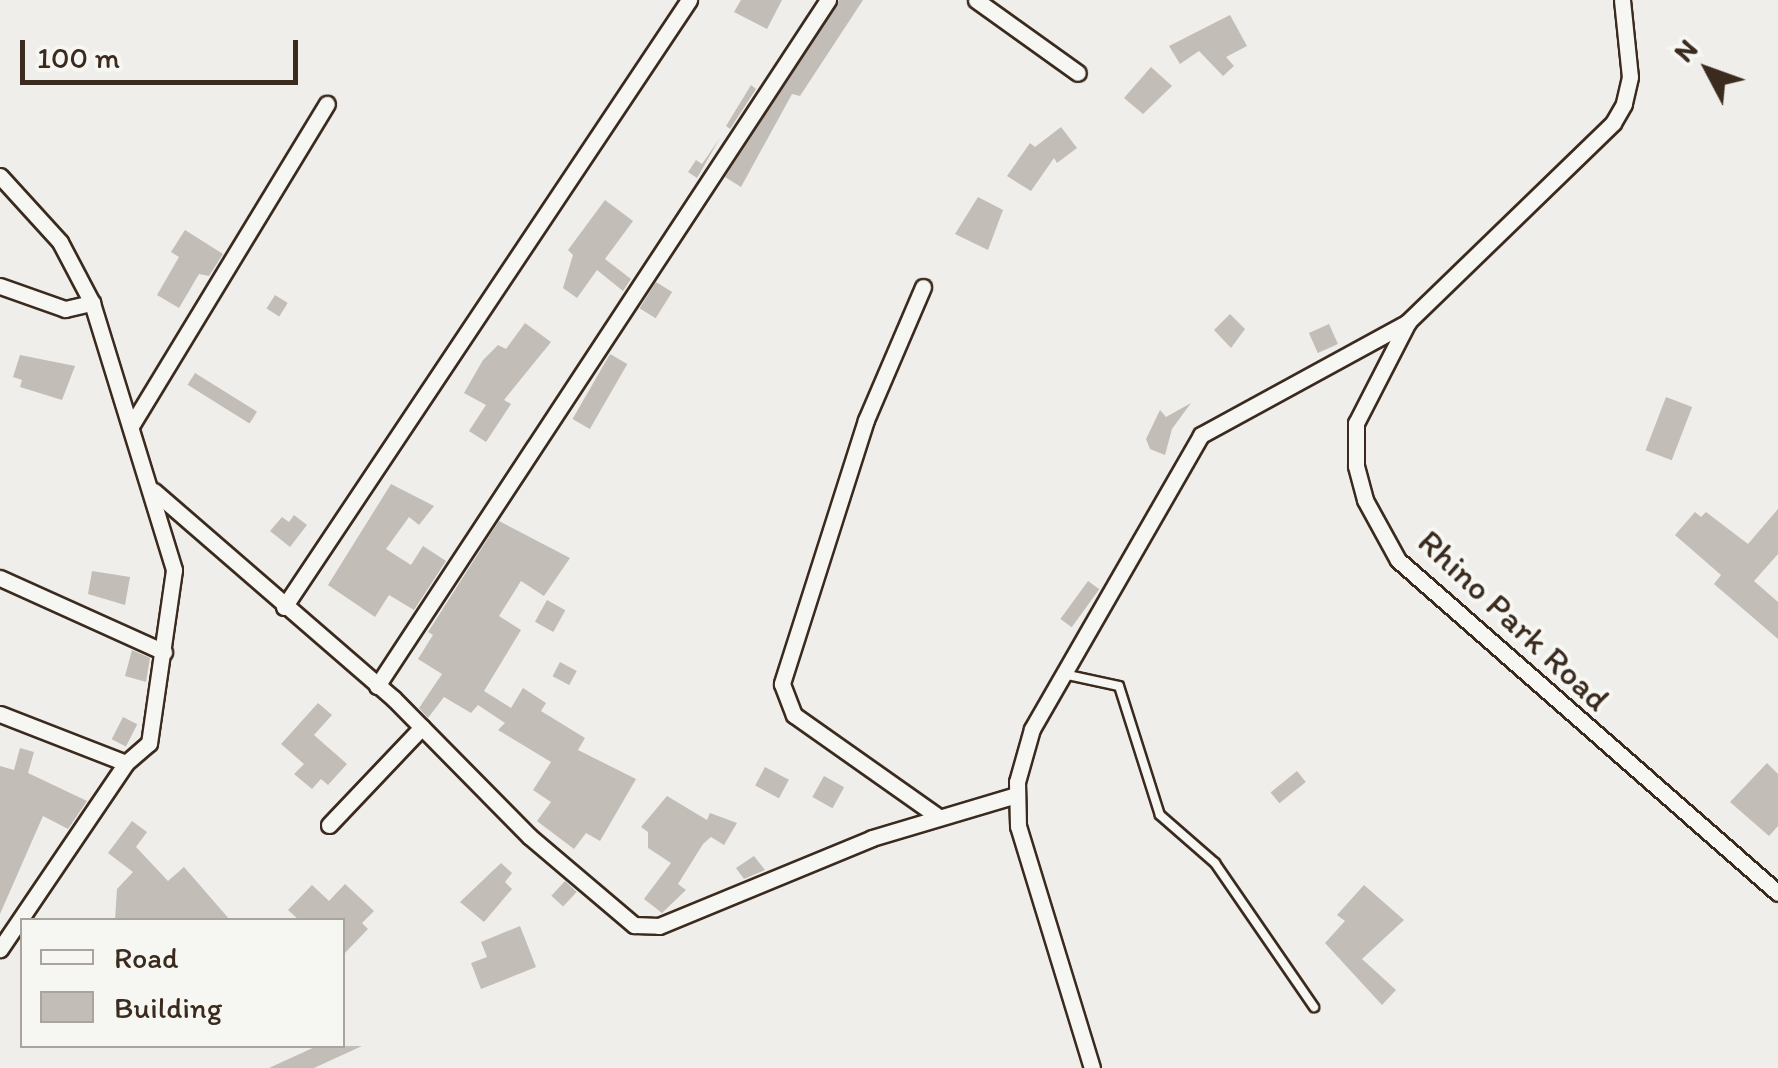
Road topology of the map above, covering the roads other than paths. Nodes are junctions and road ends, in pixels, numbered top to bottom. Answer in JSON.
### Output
{"nodes":[{"id":1,"x":689,"y":0,"type":"edge"},
{"id":2,"x":828,"y":0,"type":"edge"},
{"id":3,"x":976,"y":0,"type":"edge"},
{"id":4,"x":1622,"y":0,"type":"edge"},
{"id":5,"x":1078,"y":74,"type":"dead end"},
{"id":6,"x":327,"y":104,"type":"dead end"},
{"id":7,"x":0,"y":176,"type":"edge"},
{"id":8,"x":0,"y":286,"type":"edge"},
{"id":9,"x":923,"y":287,"type":"dead end"},
{"id":10,"x":92,"y":303,"type":"junction"},
{"id":11,"x":1408,"y":322,"type":"junction"},
{"id":12,"x":131,"y":426,"type":"junction"},
{"id":13,"x":154,"y":491,"type":"junction"},
{"id":14,"x":0,"y":578,"type":"edge"},
{"id":15,"x":284,"y":607,"type":"junction"},
{"id":16,"x":164,"y":652,"type":"junction"},
{"id":17,"x":1068,"y":675,"type":"junction"},
{"id":18,"x":377,"y":686,"type":"junction"},
{"id":19,"x":0,"y":714,"type":"edge"},
{"id":20,"x":422,"y":727,"type":"junction"},
{"id":21,"x":126,"y":763,"type":"junction"},
{"id":22,"x":1016,"y":796,"type":"junction"},
{"id":23,"x":937,"y":816,"type":"junction"},
{"id":24,"x":329,"y":825,"type":"dead end"},
{"id":25,"x":1778,"y":893,"type":"edge"},
{"id":26,"x":8,"y":921,"type":"edge"},
{"id":27,"x":0,"y":949,"type":"edge"},
{"id":28,"x":1314,"y":1007,"type":"dead end"},
{"id":29,"x":1092,"y":1068,"type":"edge"}],
"edges":[{"from":1,"to":15,"type":"street"},
{"from":2,"to":18,"type":"street"},
{"from":3,"to":5,"type":"street"},
{"from":4,"to":11,"type":"street","name":"Rhino Park Road"},
{"from":6,"to":12,"type":"street"},
{"from":7,"to":10,"type":"street"},
{"from":8,"to":10,"type":"street"},
{"from":9,"to":23,"type":"street"},
{"from":10,"to":12,"type":"street"},
{"from":11,"to":17,"type":"street"},
{"from":11,"to":25,"type":"street","name":"Rhino Park Road"},
{"from":12,"to":13,"type":"street"},
{"from":13,"to":15,"type":"street"},
{"from":13,"to":16,"type":"street"},
{"from":14,"to":16,"type":"street"},
{"from":15,"to":18,"type":"street"},
{"from":16,"to":21,"type":"street"},
{"from":17,"to":22,"type":"street"},
{"from":17,"to":28,"type":"lane"},
{"from":18,"to":20,"type":"street"},
{"from":19,"to":21,"type":"street"},
{"from":20,"to":23,"type":"street"},
{"from":20,"to":24,"type":"street"},
{"from":21,"to":26,"type":"street"},
{"from":22,"to":23,"type":"street"},
{"from":22,"to":29,"type":"street"},
{"from":26,"to":27,"type":"street"}]}
